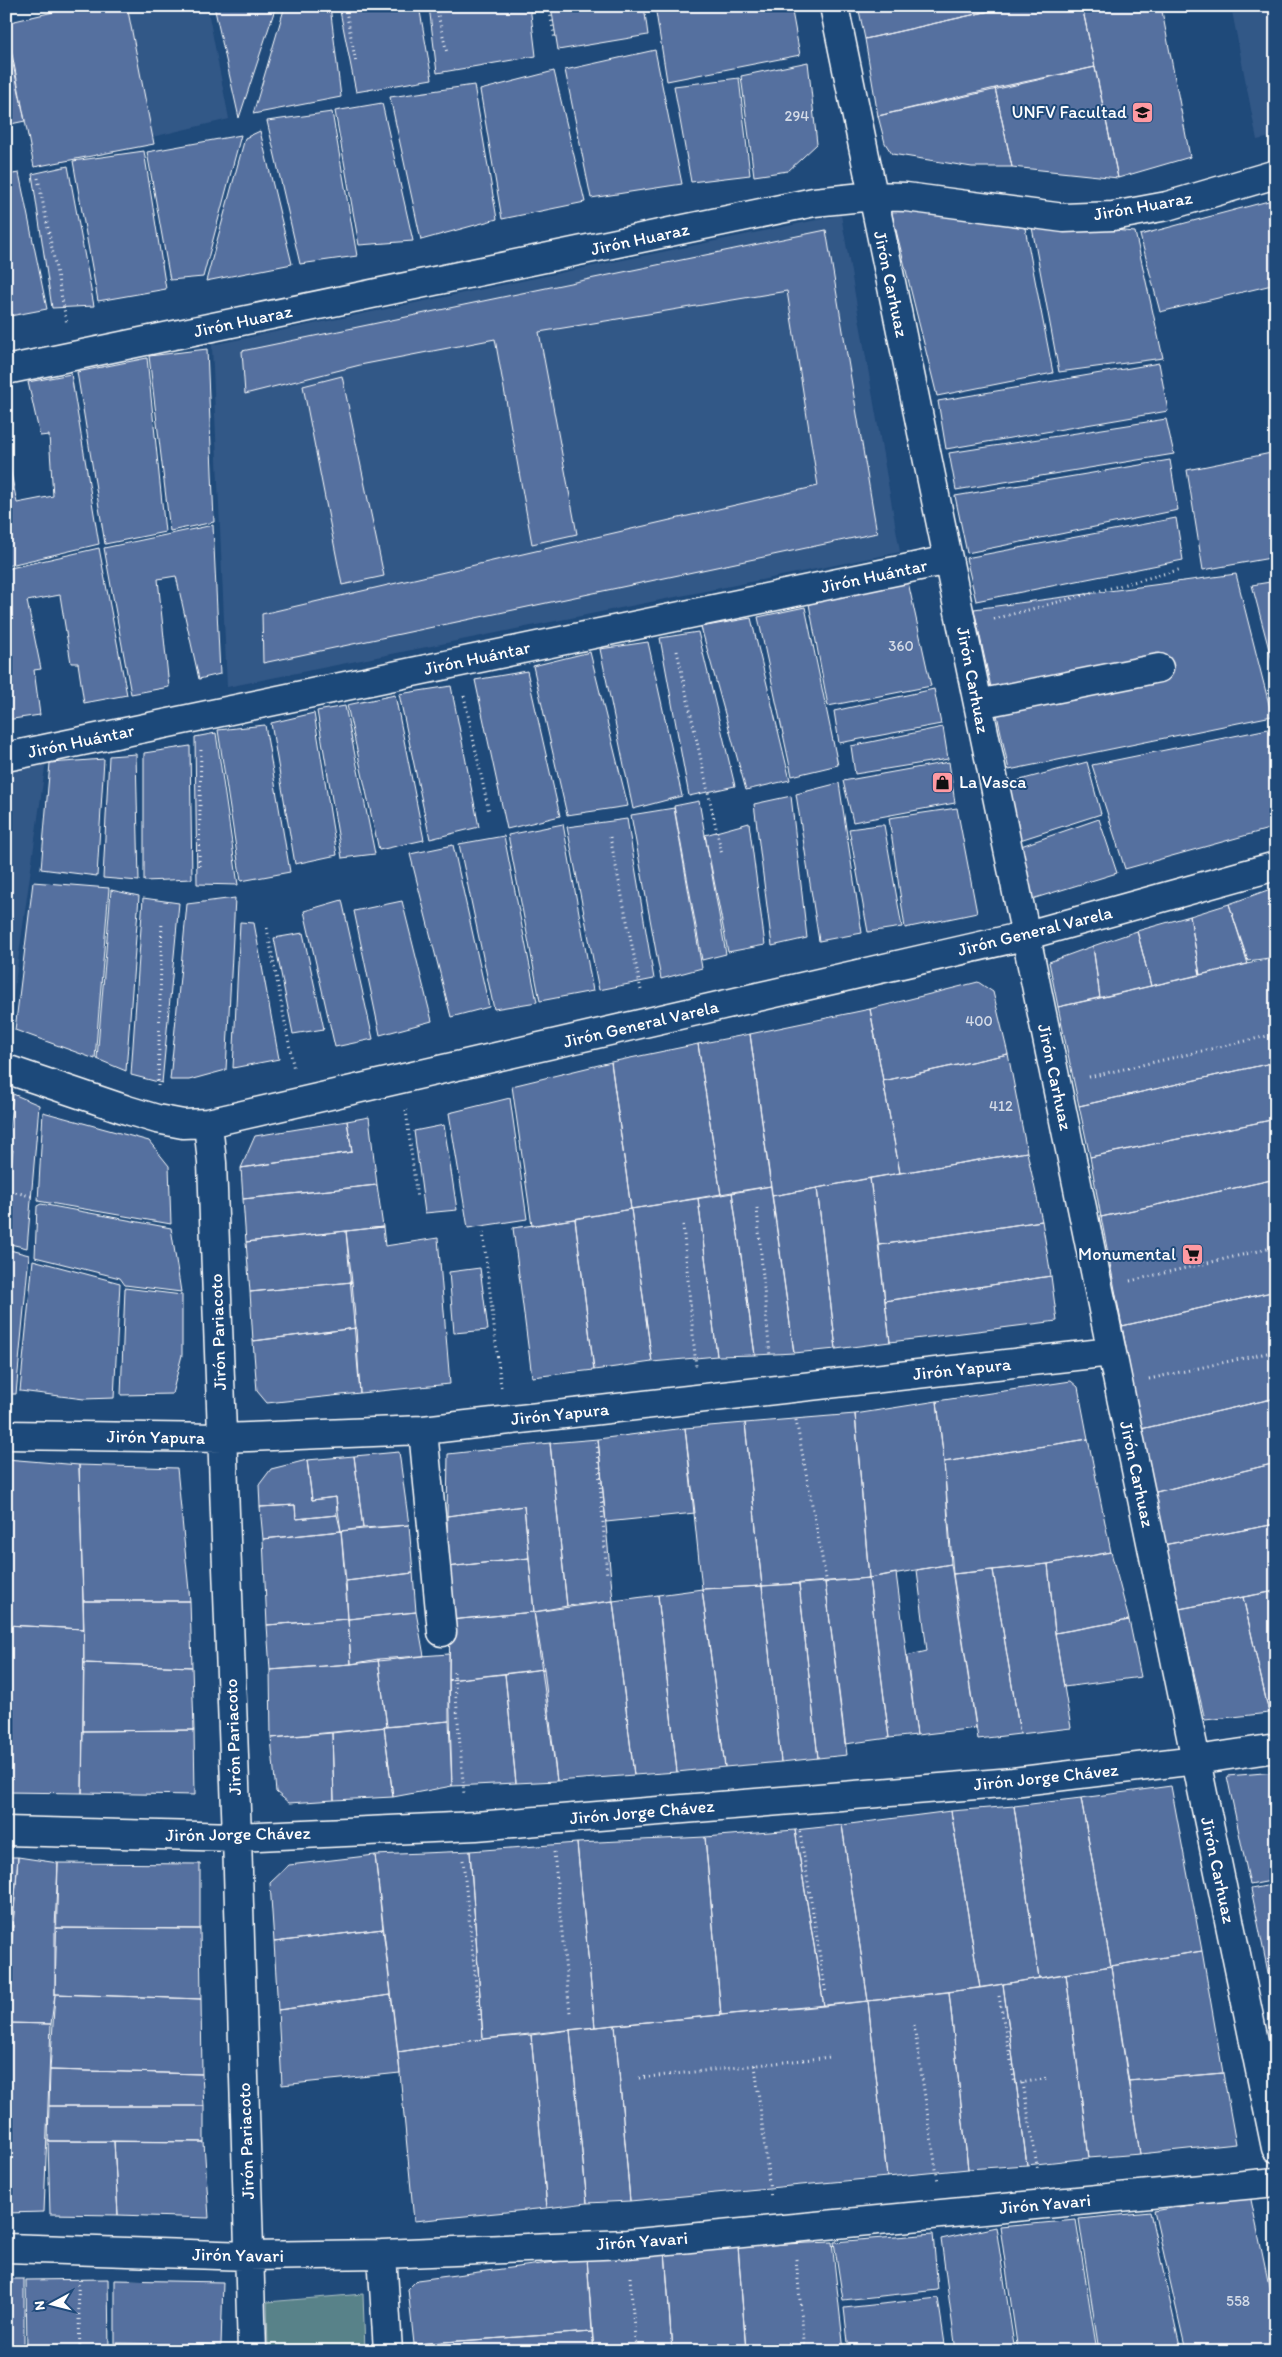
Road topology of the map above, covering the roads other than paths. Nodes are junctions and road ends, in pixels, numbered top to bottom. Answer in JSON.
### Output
{"nodes":[{"id":1,"x":834,"y":6,"type":"edge"},
{"id":2,"x":1276,"y":174,"type":"edge"},
{"id":3,"x":873,"y":196,"type":"junction"},
{"id":4,"x":6,"y":370,"type":"edge"},
{"id":5,"x":948,"y":560,"type":"junction"},
{"id":6,"x":1159,"y":668,"type":"dead end"},
{"id":7,"x":978,"y":704,"type":"junction"},
{"id":8,"x":6,"y":757,"type":"edge"},
{"id":9,"x":1276,"y":866,"type":"edge"},
{"id":10,"x":1024,"y":936,"type":"junction"},
{"id":11,"x":6,"y":1069,"type":"edge"},
{"id":12,"x":208,"y":1123,"type":"junction"},
{"id":13,"x":1111,"y":1352,"type":"junction"},
{"id":14,"x":423,"y":1430,"type":"junction"},
{"id":15,"x":6,"y":1435,"type":"edge"},
{"id":16,"x":222,"y":1438,"type":"junction"},
{"id":17,"x":442,"y":1632,"type":"dead end"},
{"id":18,"x":1276,"y":1748,"type":"edge"},
{"id":19,"x":1196,"y":1760,"type":"junction"},
{"id":20,"x":6,"y":1832,"type":"edge"},
{"id":21,"x":236,"y":1837,"type":"junction"},
{"id":22,"x":1276,"y":2148,"type":"edge"},
{"id":23,"x":1276,"y":2182,"type":"edge"},
{"id":24,"x":6,"y":2248,"type":"edge"},
{"id":25,"x":382,"y":2254,"type":"junction"},
{"id":26,"x":249,"y":2256,"type":"junction"},
{"id":27,"x":252,"y":2351,"type":"edge"},
{"id":28,"x":388,"y":2351,"type":"edge"}],
"edges":[{"from":1,"to":3,"type":"street","name":"Jirón Carhuaz"},
{"from":2,"to":3,"type":"street","name":"Jirón Huaraz"},
{"from":3,"to":4,"type":"street","name":"Jirón Huaraz"},
{"from":3,"to":5,"type":"street","name":"Jirón Carhuaz"},
{"from":5,"to":7,"type":"street","name":"Jirón Carhuaz"},
{"from":5,"to":8,"type":"street","name":"Jirón Huántar"},
{"from":6,"to":7,"type":"street"},
{"from":7,"to":10,"type":"street","name":"Jirón Carhuaz"},
{"from":9,"to":10,"type":"street","name":"Jirón General Varela"},
{"from":10,"to":12,"type":"street","name":"Jirón General Varela"},
{"from":10,"to":13,"type":"street","name":"Jirón Carhuaz"},
{"from":11,"to":12,"type":"street","name":"Jirón General Varela"},
{"from":12,"to":16,"type":"street","name":"Jirón Pariacoto"},
{"from":13,"to":14,"type":"street","name":"Jirón Yapura"},
{"from":13,"to":19,"type":"street","name":"Jirón Carhuaz"},
{"from":14,"to":16,"type":"street","name":"Jirón Yapura"},
{"from":14,"to":17,"type":"street"},
{"from":15,"to":16,"type":"street","name":"Jirón Yapura"},
{"from":16,"to":21,"type":"street","name":"Jirón Pariacoto"},
{"from":18,"to":19,"type":"street","name":"Jirón Jorge Chávez"},
{"from":19,"to":21,"type":"street","name":"Jirón Jorge Chávez"},
{"from":19,"to":22,"type":"street","name":"Jirón Carhuaz"},
{"from":20,"to":21,"type":"street","name":"Jirón Jorge Chávez"},
{"from":21,"to":26,"type":"street","name":"Jirón Pariacoto"},
{"from":23,"to":25,"type":"street","name":"Jirón Yavari"},
{"from":24,"to":26,"type":"street","name":"Jirón Yavari"},
{"from":25,"to":26,"type":"street","name":"Jirón Yavari"},
{"from":25,"to":28,"type":"street"},
{"from":26,"to":27,"type":"street","name":"Jirón Pariacoto"}]}
